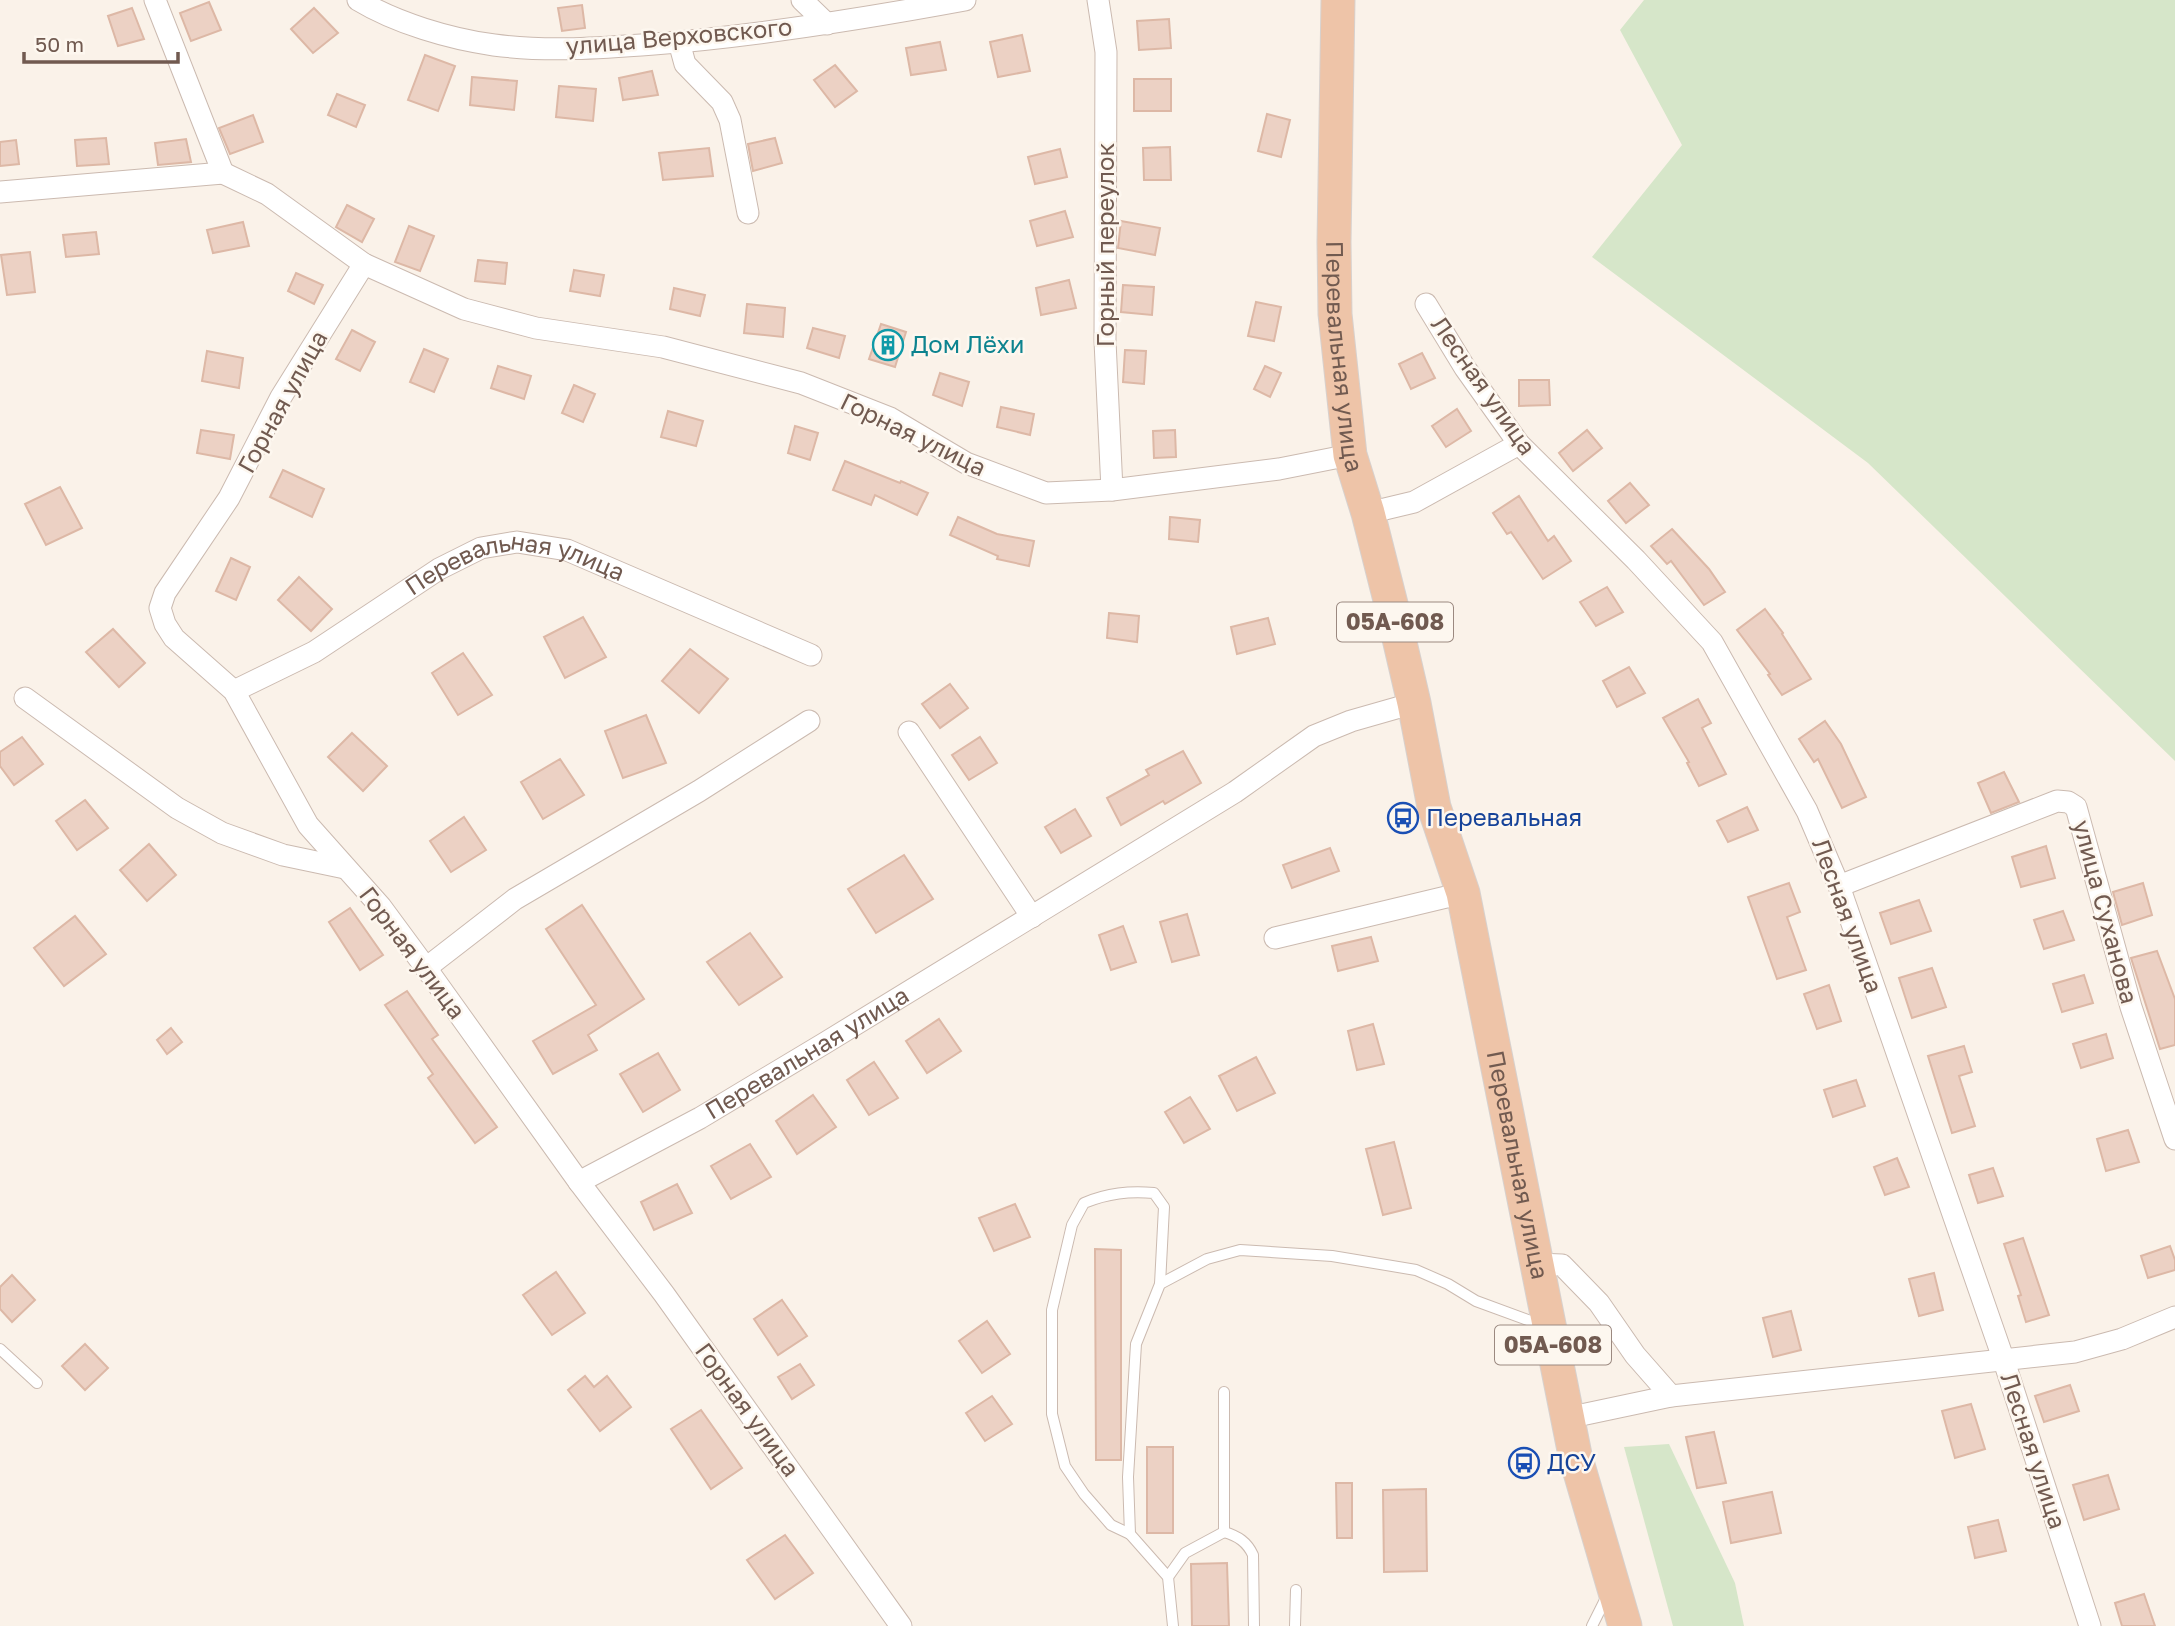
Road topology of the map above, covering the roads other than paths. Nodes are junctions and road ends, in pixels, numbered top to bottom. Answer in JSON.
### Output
{"nodes":[{"id":1,"x":155,"y":0,"type":"edge"},
{"id":2,"x":358,"y":0,"type":"edge"},
{"id":3,"x":802,"y":0,"type":"edge"},
{"id":4,"x":965,"y":0,"type":"edge"},
{"id":5,"x":1098,"y":0,"type":"edge"},
{"id":6,"x":1338,"y":0,"type":"edge"},
{"id":7,"x":827,"y":24,"type":"junction"},
{"id":8,"x":679,"y":42,"type":"junction"},
{"id":9,"x":223,"y":173,"type":"junction"},
{"id":10,"x":0,"y":192,"type":"edge"},
{"id":11,"x":748,"y":213,"type":"dead end"},
{"id":12,"x":364,"y":264,"type":"junction"},
{"id":13,"x":1426,"y":304,"type":"dead end"},
{"id":14,"x":1518,"y":444,"type":"junction"},
{"id":15,"x":1350,"y":455,"type":"junction"},
{"id":16,"x":1112,"y":490,"type":"junction"},
{"id":17,"x":1368,"y":513,"type":"junction"},
{"id":18,"x":811,"y":655,"type":"dead end"},
{"id":19,"x":234,"y":691,"type":"junction"},
{"id":20,"x":25,"y":698,"type":"dead end"},
{"id":21,"x":1414,"y":704,"type":"junction"},
{"id":22,"x":809,"y":721,"type":"dead end"},
{"id":23,"x":909,"y":732,"type":"dead end"},
{"id":24,"x":345,"y":867,"type":"junction"},
{"id":25,"x":1839,"y":886,"type":"junction"},
{"id":26,"x":1463,"y":893,"type":"junction"},
{"id":27,"x":1032,"y":917,"type":"junction"},
{"id":28,"x":1275,"y":938,"type":"dead end"},
{"id":29,"x":426,"y":968,"type":"junction"},
{"id":30,"x":2175,"y":1139,"type":"edge"},
{"id":31,"x":579,"y":1182,"type":"junction"},
{"id":32,"x":1537,"y":1264,"type":"junction"},
{"id":33,"x":1160,"y":1284,"type":"junction"},
{"id":34,"x":2175,"y":1317,"type":"edge"},
{"id":35,"x":1549,"y":1328,"type":"junction"},
{"id":36,"x":0,"y":1349,"type":"edge"},
{"id":37,"x":2003,"y":1358,"type":"junction"},
{"id":38,"x":37,"y":1382,"type":"dead end"},
{"id":39,"x":1224,"y":1392,"type":"dead end"},
{"id":40,"x":1671,"y":1396,"type":"junction"},
{"id":41,"x":1567,"y":1418,"type":"junction"},
{"id":42,"x":1224,"y":1532,"type":"junction"},
{"id":43,"x":1129,"y":1534,"type":"junction"},
{"id":44,"x":1168,"y":1577,"type":"junction"},
{"id":45,"x":1613,"y":1585,"type":"junction"},
{"id":46,"x":1296,"y":1590,"type":"dead end"},
{"id":47,"x":901,"y":1626,"type":"edge"},
{"id":48,"x":1173,"y":1626,"type":"edge"},
{"id":49,"x":1254,"y":1626,"type":"edge"},
{"id":50,"x":1295,"y":1626,"type":"edge"},
{"id":51,"x":1591,"y":1626,"type":"edge"},
{"id":52,"x":1625,"y":1626,"type":"edge"},
{"id":53,"x":2090,"y":1626,"type":"edge"}],
"edges":[{"from":1,"to":9,"type":"street"},
{"from":2,"to":8,"type":"street","name":"улица Верховского"},
{"from":3,"to":7,"type":"street"},
{"from":4,"to":7,"type":"street","name":"улица Верховского"},
{"from":5,"to":16,"type":"street","name":"Горный переулок"},
{"from":6,"to":15,"type":"highway","name":"Перевальная улица","number":"05А-608"},
{"from":7,"to":8,"type":"street","name":"улица Верховского"},
{"from":8,"to":11,"type":"street"},
{"from":9,"to":10,"type":"street"},
{"from":9,"to":12,"type":"street","name":"Горная улица"},
{"from":12,"to":16,"type":"street","name":"Горная улица"},
{"from":12,"to":19,"type":"street","name":"Горная улица"},
{"from":13,"to":14,"type":"street","name":"Лесная улица"},
{"from":14,"to":17,"type":"street"},
{"from":14,"to":25,"type":"street","name":"Лесная улица"},
{"from":15,"to":16,"type":"street","name":"Горная улица"},
{"from":15,"to":17,"type":"highway","name":"Перевальная улица","number":"05А-608"},
{"from":17,"to":21,"type":"highway","name":"Перевальная улица","number":"05А-608"},
{"from":18,"to":19,"type":"street","name":"Перевальная улица"},
{"from":19,"to":24,"type":"street","name":"Горная улица"},
{"from":20,"to":24,"type":"street"},
{"from":21,"to":26,"type":"highway","name":"Перевальная улица","number":"05А-608"},
{"from":21,"to":27,"type":"street","name":"Перевальная улица"},
{"from":22,"to":29,"type":"street"},
{"from":23,"to":27,"type":"street"},
{"from":24,"to":29,"type":"street","name":"Горная улица"},
{"from":25,"to":30,"type":"street","name":"улица Суханова"},
{"from":25,"to":37,"type":"street","name":"Лесная улица"},
{"from":26,"to":28,"type":"street"},
{"from":26,"to":32,"type":"highway","name":"Перевальная улица","number":"05А-608"},
{"from":27,"to":31,"type":"street","name":"Перевальная улица"},
{"from":29,"to":31,"type":"street","name":"Горная улица"},
{"from":31,"to":47,"type":"street","name":"Горная улица"},
{"from":32,"to":35,"type":"highway","name":"Перевальная улица","number":"05А-608"},
{"from":32,"to":40,"type":"street"},
{"from":33,"to":35,"type":"lane"},
{"from":33,"to":43,"type":"lane"},
{"from":33,"to":43,"type":"lane"},
{"from":34,"to":37,"type":"street"},
{"from":35,"to":41,"type":"highway","name":"Перевальная улица","number":"05А-608"},
{"from":36,"to":38,"type":"lane"},
{"from":37,"to":40,"type":"street"},
{"from":37,"to":53,"type":"street","name":"Лесная улица"},
{"from":39,"to":42,"type":"lane"},
{"from":40,"to":41,"type":"street"},
{"from":41,"to":45,"type":"highway","name":"Перевальная улица","number":"05А-608"},
{"from":42,"to":44,"type":"lane"},
{"from":42,"to":49,"type":"lane"},
{"from":43,"to":44,"type":"lane"},
{"from":44,"to":48,"type":"lane"},
{"from":45,"to":51,"type":"lane"},
{"from":45,"to":52,"type":"highway","name":"Перевальная улица","number":"05А-608"},
{"from":46,"to":50,"type":"lane"}]}
